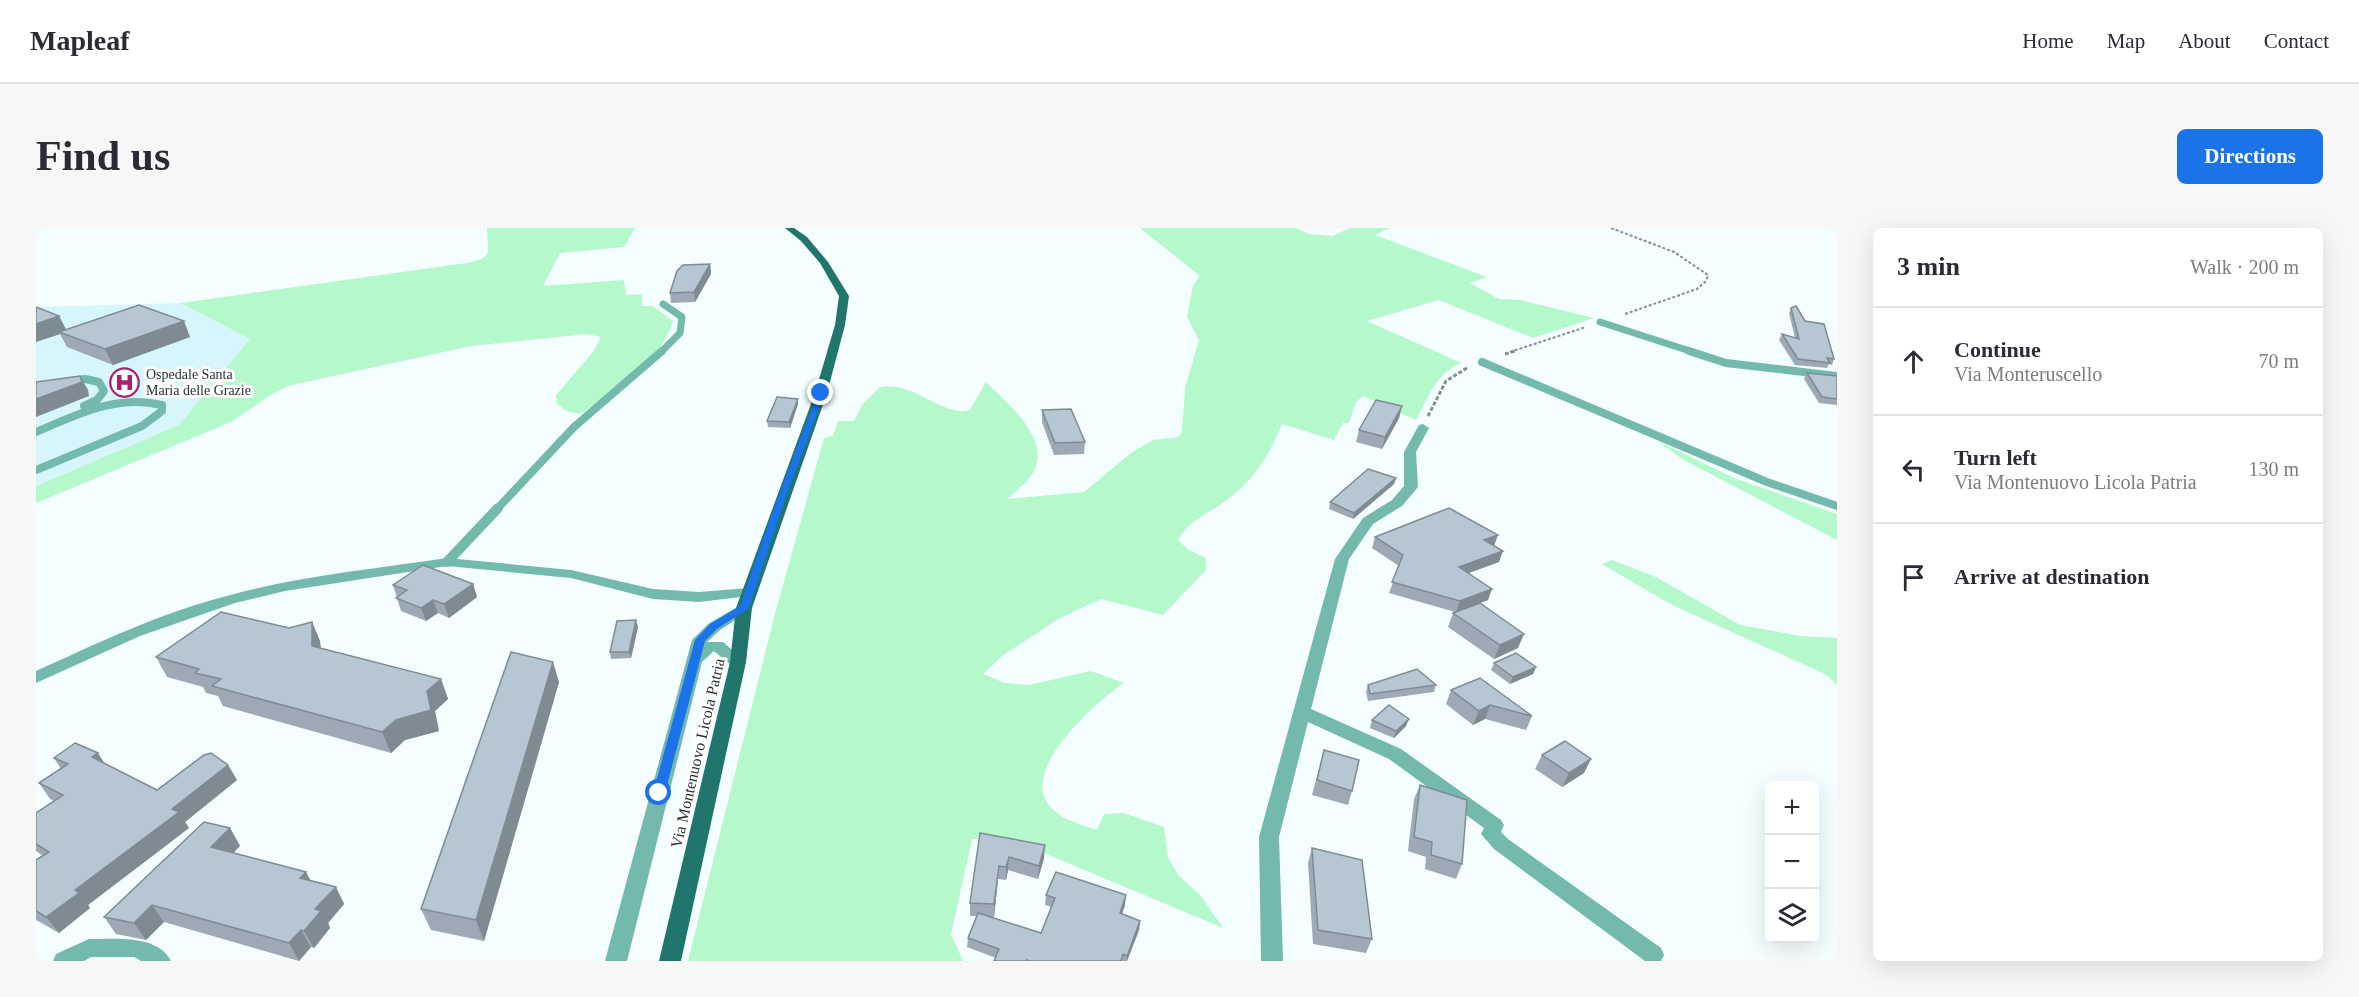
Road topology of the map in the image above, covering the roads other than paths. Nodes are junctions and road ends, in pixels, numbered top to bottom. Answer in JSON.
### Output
{"nodes":[{"id":1,"x":789,"y":228,"type":"edge"},
{"id":2,"x":663,"y":304,"type":"dead end"},
{"id":3,"x":1600,"y":322,"type":"road end"},
{"id":4,"x":1482,"y":362,"type":"road end"},
{"id":5,"x":1837,"y":376,"type":"edge"},
{"id":6,"x":60,"y":382,"type":"edge"},
{"id":7,"x":36,"y":424,"type":"edge"},
{"id":8,"x":1423,"y":428,"type":"road end"},
{"id":9,"x":36,"y":432,"type":"edge"},
{"id":10,"x":36,"y":470,"type":"edge"},
{"id":11,"x":1837,"y":506,"type":"edge"},
{"id":12,"x":447,"y":562,"type":"junction"},
{"id":13,"x":749,"y":592,"type":"junction"},
{"id":14,"x":744,"y":608,"type":"junction"},
{"id":15,"x":738,"y":662,"type":"junction"},
{"id":16,"x":692,"y":664,"type":"junction"},
{"id":17,"x":36,"y":678,"type":"edge"},
{"id":18,"x":1302,"y":712,"type":"junction"},
{"id":19,"x":1653,"y":955,"type":"dead end"},
{"id":20,"x":64,"y":961,"type":"edge"},
{"id":21,"x":160,"y":961,"type":"edge"},
{"id":22,"x":616,"y":961,"type":"edge"},
{"id":23,"x":670,"y":961,"type":"edge"},
{"id":24,"x":1272,"y":961,"type":"edge"}],
"edges":[{"from":1,"to":13,"type":"main road","name":"Via Montenuovo Licola Patria"},
{"from":2,"to":12,"type":"lane"},
{"from":3,"to":5,"type":"lane"},
{"from":4,"to":11,"type":"lane"},
{"from":6,"to":7,"type":"lane"},
{"from":8,"to":18,"type":"street"},
{"from":9,"to":10,"type":"lane"},
{"from":12,"to":13,"type":"street"},
{"from":12,"to":17,"type":"street"},
{"from":13,"to":14,"type":"main road","name":"Via Montenuovo Licola Patria"},
{"from":14,"to":15,"type":"main road","name":"Via Montenuovo Licola Patria"},
{"from":14,"to":16,"type":"street"},
{"from":15,"to":16,"type":"street"},
{"from":15,"to":23,"type":"main road","name":"Via Montenuovo Licola Patria"},
{"from":16,"to":22,"type":"street"},
{"from":18,"to":19,"type":"street"},
{"from":18,"to":24,"type":"street"},
{"from":20,"to":21,"type":"street"}]}
